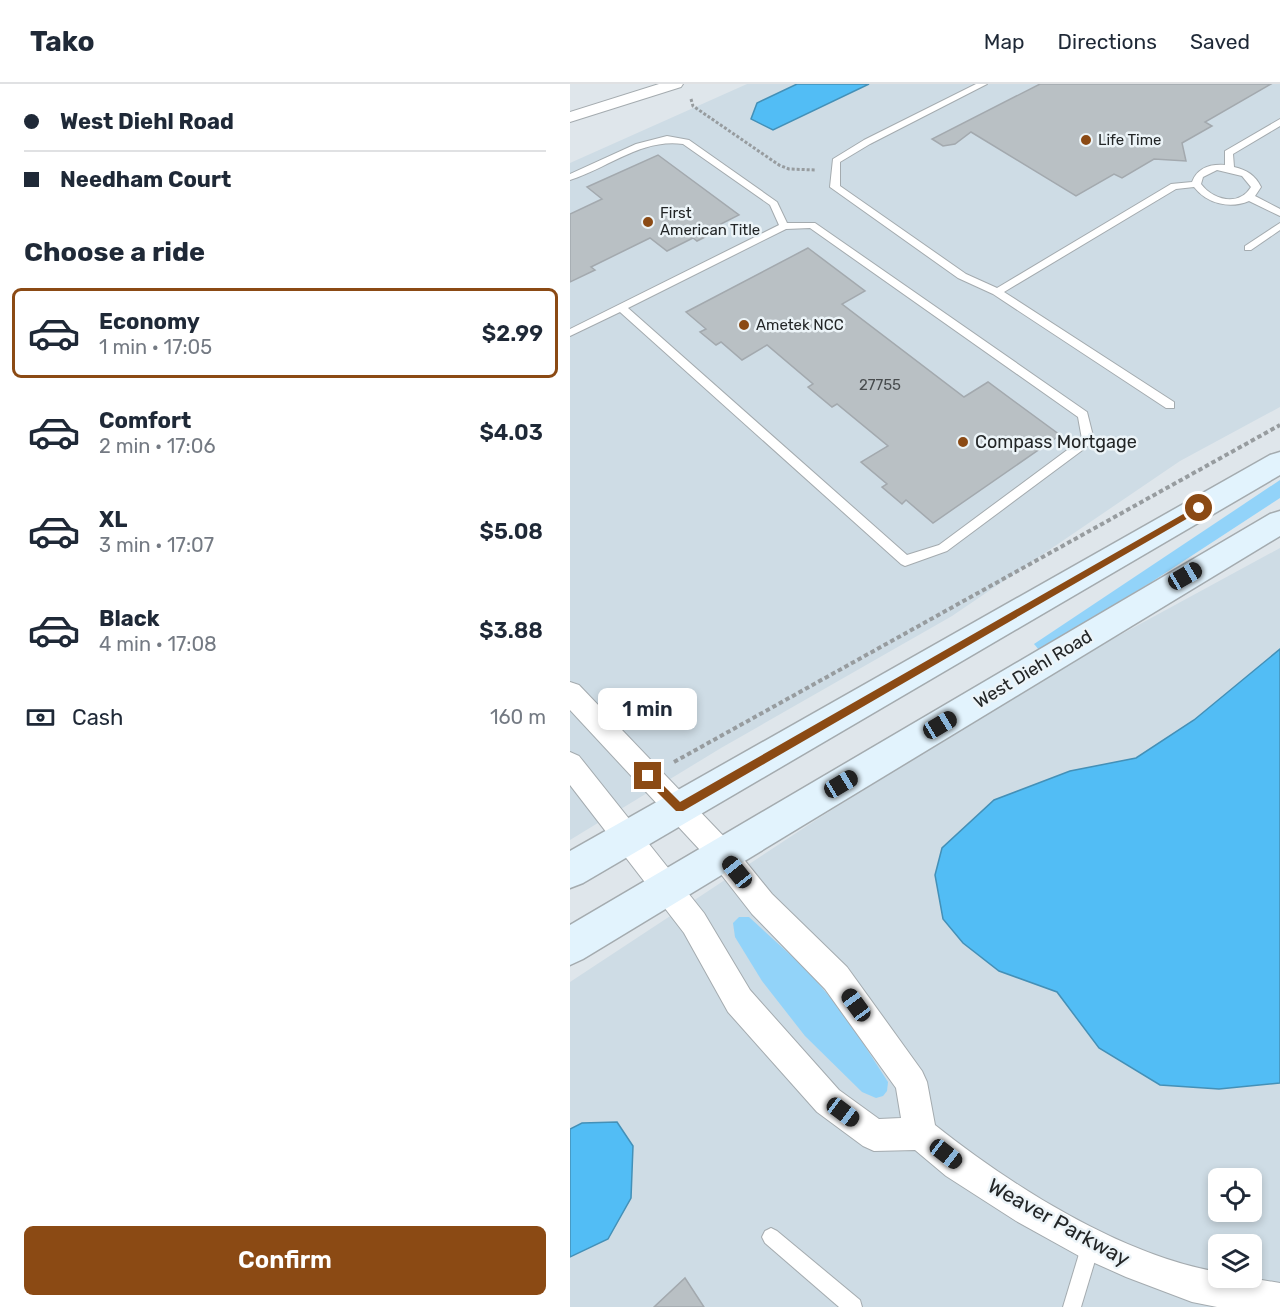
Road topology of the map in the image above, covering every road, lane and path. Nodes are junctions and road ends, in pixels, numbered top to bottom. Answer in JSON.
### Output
{"nodes":[{"id":1,"x":675,"y":84,"type":"edge"},
{"id":2,"x":983,"y":84,"type":"edge"},
{"id":3,"x":692,"y":97,"type":"dead end"},
{"id":4,"x":570,"y":117,"type":"edge"},
{"id":5,"x":1280,"y":122,"type":"edge"},
{"id":6,"x":1230,"y":168,"type":"junction"},
{"id":7,"x":822,"y":170,"type":"dead end"},
{"id":8,"x":570,"y":177,"type":"edge"},
{"id":9,"x":1196,"y":184,"type":"junction"},
{"id":10,"x":1250,"y":197,"type":"junction"},
{"id":11,"x":1280,"y":213,"type":"edge"},
{"id":12,"x":783,"y":226,"type":"junction"},
{"id":13,"x":1280,"y":226,"type":"edge"},
{"id":14,"x":1248,"y":248,"type":"dead end"},
{"id":15,"x":997,"y":292,"type":"junction"},
{"id":16,"x":621,"y":308,"type":"junction"},
{"id":17,"x":570,"y":333,"type":"edge"},
{"id":18,"x":1170,"y":405,"type":"dead end"},
{"id":19,"x":1280,"y":425,"type":"edge"},
{"id":20,"x":1280,"y":462,"type":"edge"},
{"id":21,"x":1280,"y":522,"type":"edge"},
{"id":22,"x":570,"y":693,"type":"edge"},
{"id":23,"x":570,"y":765,"type":"edge"},
{"id":24,"x":648,"y":776,"type":"junction"},
{"id":25,"x":680,"y":808,"type":"junction"},
{"id":26,"x":627,"y":839,"type":"junction"},
{"id":27,"x":723,"y":855,"type":"junction"},
{"id":28,"x":570,"y":871,"type":"edge"},
{"id":29,"x":668,"y":888,"type":"junction"},
{"id":30,"x":570,"y":946,"type":"edge"},
{"id":31,"x":920,"y":1134,"type":"junction"},
{"id":32,"x":771,"y":1237,"type":"dead end"},
{"id":33,"x":1091,"y":1244,"type":"junction"},
{"id":34,"x":1280,"y":1301,"type":"edge"},
{"id":35,"x":853,"y":1307,"type":"edge"},
{"id":36,"x":1072,"y":1307,"type":"edge"}],
"edges":[{"from":1,"to":4,"type":"street"},
{"from":2,"to":15,"type":"lane"},
{"from":3,"to":7,"type":"path"},
{"from":5,"to":6,"type":"lane"},
{"from":6,"to":9,"type":"lane"},
{"from":6,"to":10,"type":"lane"},
{"from":8,"to":12,"type":"lane"},
{"from":9,"to":10,"type":"lane"},
{"from":9,"to":15,"type":"lane"},
{"from":10,"to":11,"type":"lane"},
{"from":12,"to":16,"type":"lane"},
{"from":12,"to":16,"type":"lane"},
{"from":13,"to":14,"type":"lane"},
{"from":15,"to":18,"type":"lane"},
{"from":16,"to":17,"type":"lane"},
{"from":19,"to":24,"type":"path"},
{"from":20,"to":25,"type":"street"},
{"from":21,"to":27,"type":"street","name":"West Diehl Road"},
{"from":22,"to":24,"type":"street"},
{"from":23,"to":26,"type":"street"},
{"from":24,"to":25,"type":"street"},
{"from":25,"to":26,"type":"street"},
{"from":25,"to":27,"type":"street"},
{"from":26,"to":28,"type":"street"},
{"from":26,"to":29,"type":"street"},
{"from":27,"to":29,"type":"street","name":"West Diehl Road"},
{"from":27,"to":31,"type":"street"},
{"from":29,"to":30,"type":"street","name":"West Diehl Road"},
{"from":29,"to":31,"type":"street"},
{"from":31,"to":33,"type":"street","name":"Weaver Parkway"},
{"from":32,"to":35,"type":"lane"},
{"from":33,"to":34,"type":"street","name":"Weaver Parkway"},
{"from":33,"to":36,"type":"lane"}]}
